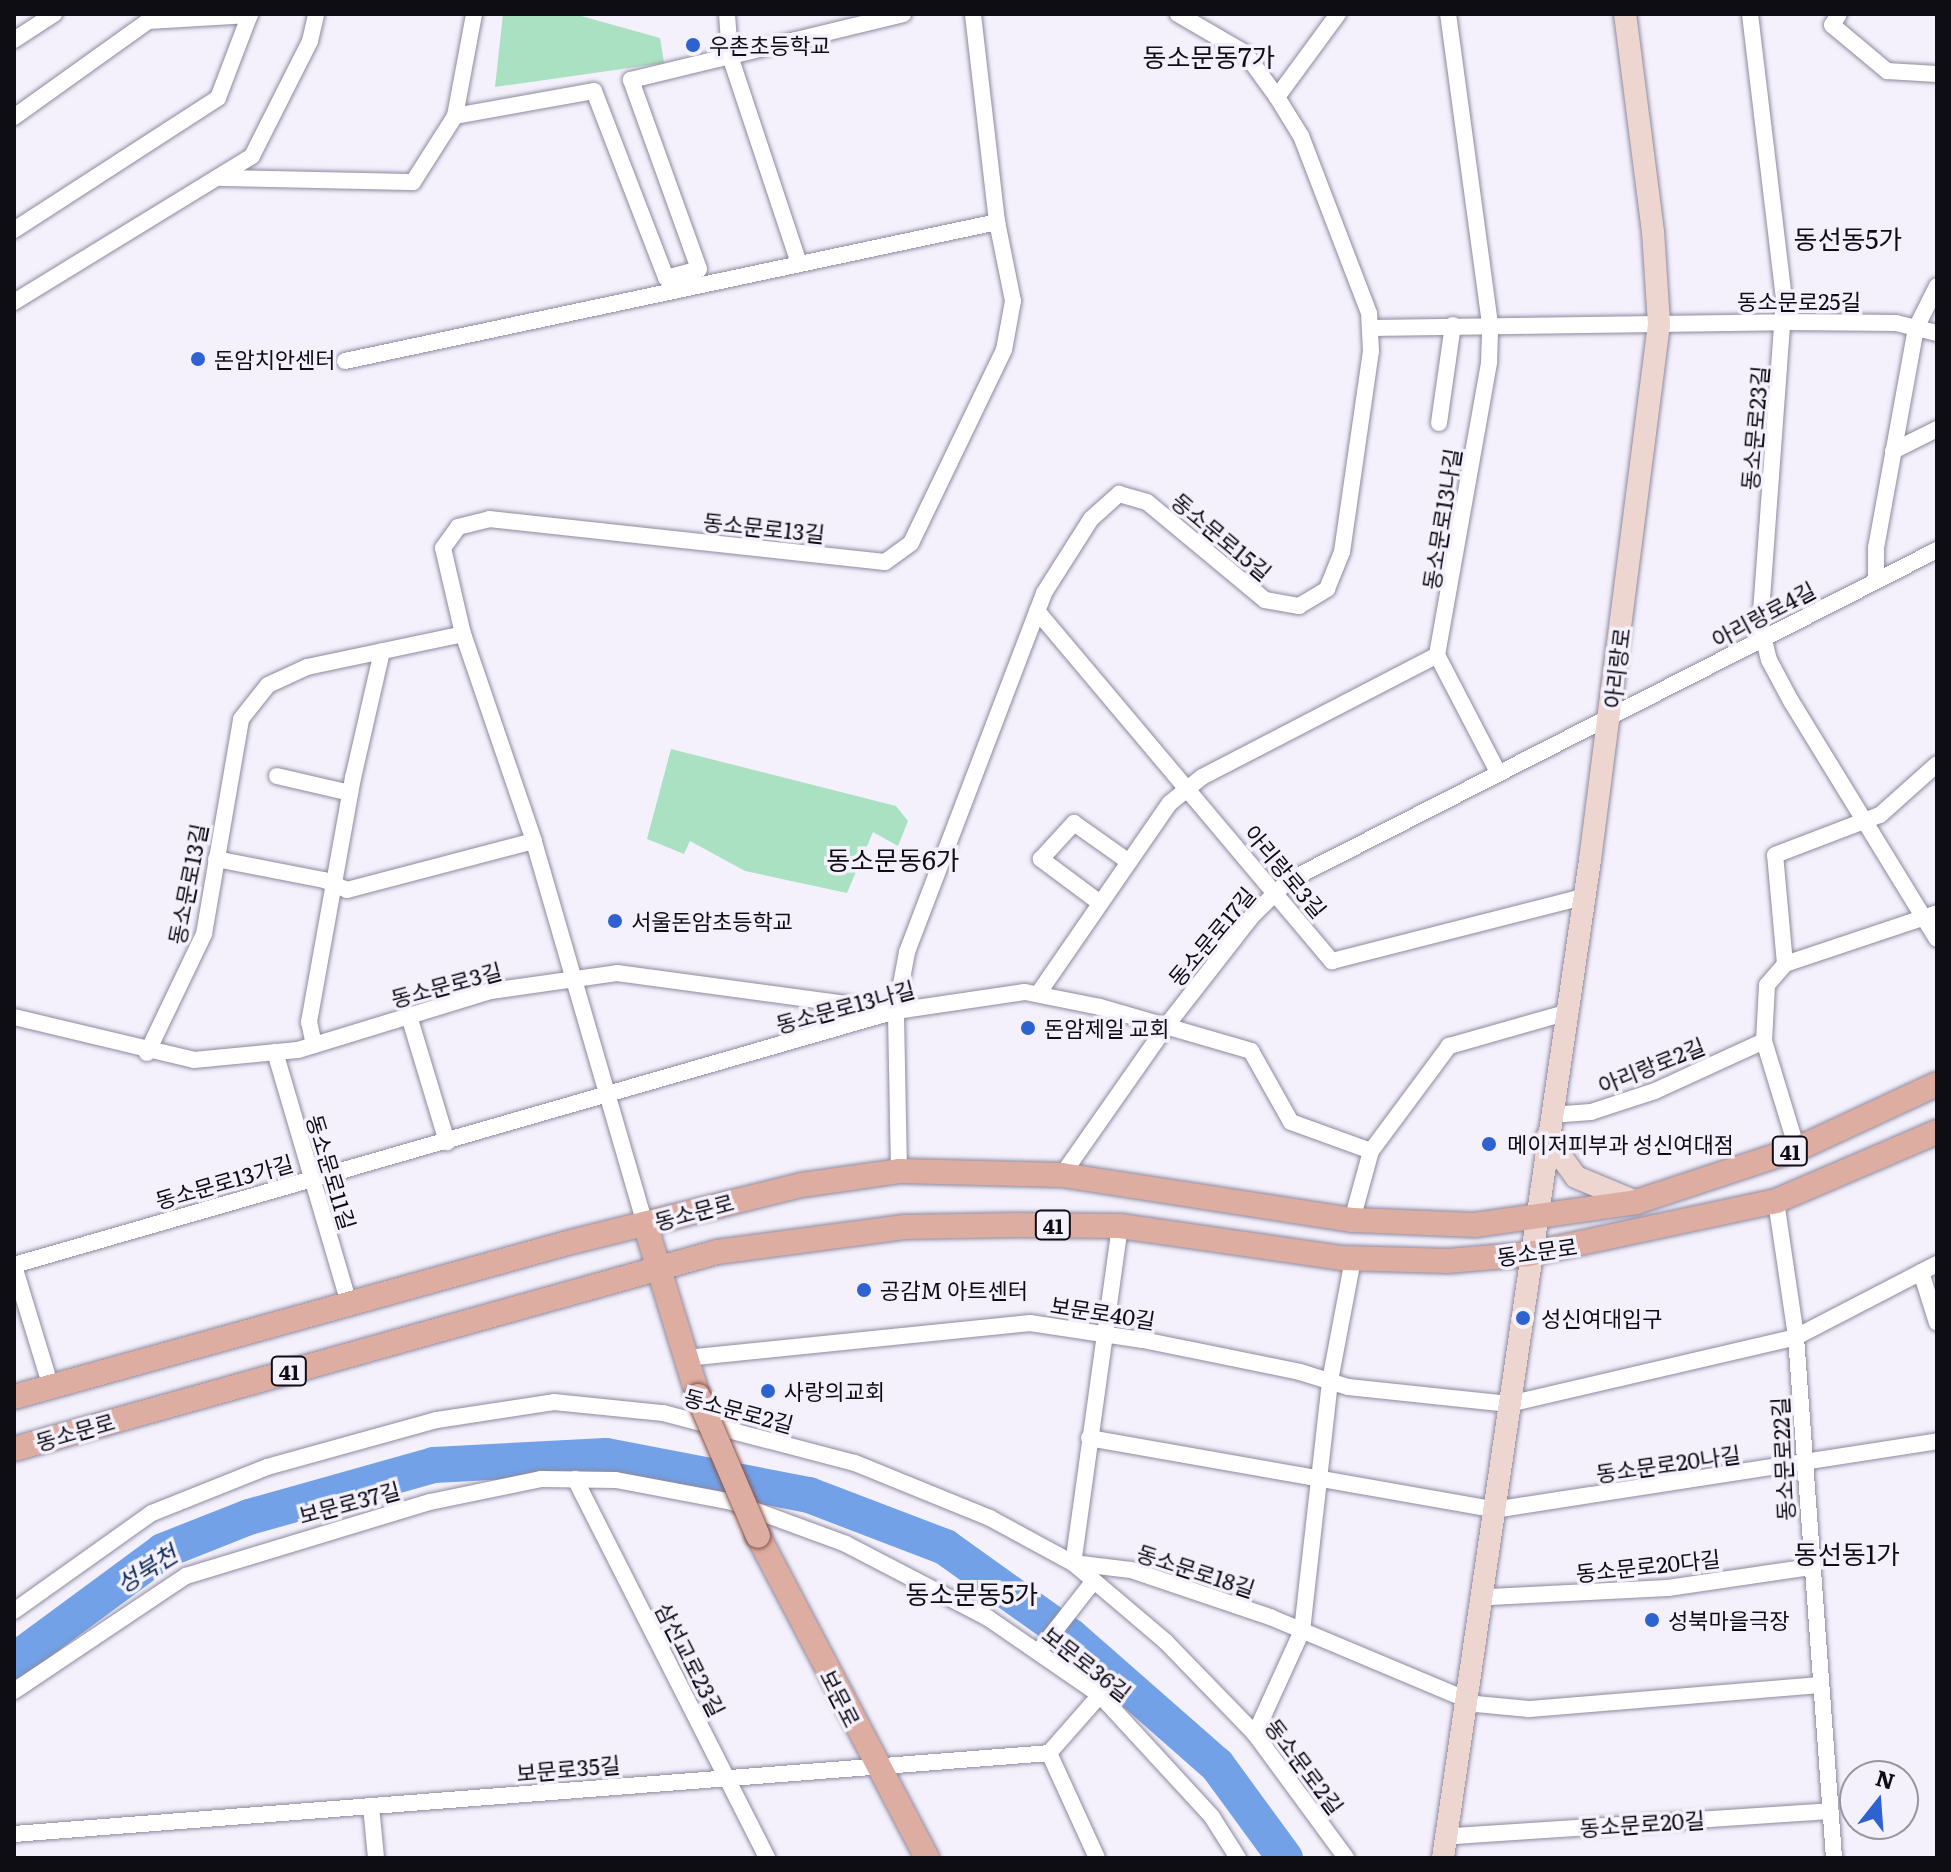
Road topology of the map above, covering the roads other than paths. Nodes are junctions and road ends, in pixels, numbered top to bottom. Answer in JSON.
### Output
{"nodes":[{"id":1,"x":54,"y":14,"type":"edge"},
{"id":2,"x":316,"y":14,"type":"edge"},
{"id":3,"x":474,"y":14,"type":"edge"},
{"id":4,"x":727,"y":14,"type":"edge"},
{"id":5,"x":903,"y":14,"type":"edge"},
{"id":6,"x":973,"y":14,"type":"edge"},
{"id":7,"x":1178,"y":14,"type":"edge"},
{"id":8,"x":1338,"y":14,"type":"edge"},
{"id":9,"x":1448,"y":14,"type":"edge"},
{"id":10,"x":1625,"y":14,"type":"edge"},
{"id":11,"x":1750,"y":14,"type":"edge"},
{"id":12,"x":250,"y":15,"type":"edge"},
{"id":13,"x":1836,"y":19,"type":"edge"},
{"id":14,"x":14,"y":40,"type":"edge"},
{"id":15,"x":730,"y":56,"type":"junction"},
{"id":16,"x":1937,"y":74,"type":"edge"},
{"id":17,"x":1277,"y":97,"type":"junction"},
{"id":18,"x":455,"y":116,"type":"junction"},
{"id":19,"x":14,"y":117,"type":"edge"},
{"id":20,"x":221,"y":178,"type":"junction"},
{"id":21,"x":997,"y":222,"type":"junction"},
{"id":22,"x":14,"y":230,"type":"edge"},
{"id":23,"x":799,"y":264,"type":"junction"},
{"id":24,"x":1937,"y":286,"type":"edge"},
{"id":25,"x":14,"y":302,"type":"edge"},
{"id":26,"x":1784,"y":322,"type":"junction"},
{"id":27,"x":1490,"y":324,"type":"junction"},
{"id":28,"x":1659,"y":324,"type":"junction"},
{"id":29,"x":1453,"y":325,"type":"junction"},
{"id":30,"x":1370,"y":328,"type":"junction"},
{"id":31,"x":1916,"y":328,"type":"junction"},
{"id":32,"x":1937,"y":333,"type":"edge"},
{"id":33,"x":345,"y":361,"type":"dead end"},
{"id":34,"x":1439,"y":423,"type":"dead end"},
{"id":35,"x":1937,"y":429,"type":"edge"},
{"id":36,"x":1893,"y":451,"type":"junction"},
{"id":37,"x":1937,"y":550,"type":"edge"},
{"id":38,"x":1876,"y":578,"type":"junction"},
{"id":39,"x":1037,"y":611,"type":"junction"},
{"id":40,"x":463,"y":634,"type":"junction"},
{"id":41,"x":1764,"y":640,"type":"junction"},
{"id":42,"x":382,"y":651,"type":"junction"},
{"id":43,"x":1437,"y":655,"type":"junction"},
{"id":44,"x":1610,"y":715,"type":"junction"},
{"id":45,"x":1937,"y":764,"type":"edge"},
{"id":46,"x":1498,"y":772,"type":"junction"},
{"id":47,"x":277,"y":776,"type":"dead end"},
{"id":48,"x":1189,"y":788,"type":"junction"},
{"id":49,"x":350,"y":793,"type":"junction"},
{"id":50,"x":1865,"y":820,"type":"junction"},
{"id":51,"x":534,"y":841,"type":"junction"},
{"id":52,"x":216,"y":859,"type":"junction"},
{"id":53,"x":1129,"y":862,"type":"junction"},
{"id":54,"x":333,"y":884,"type":"junction"},
{"id":55,"x":1276,"y":893,"type":"junction"},
{"id":56,"x":1584,"y":897,"type":"junction"},
{"id":57,"x":1100,"y":903,"type":"junction"},
{"id":58,"x":1931,"y":916,"type":"edge"},
{"id":59,"x":1937,"y":939,"type":"edge"},
{"id":60,"x":1785,"y":964,"type":"junction"},
{"id":61,"x":571,"y":979,"type":"junction"},
{"id":62,"x":1038,"y":994,"type":"junction"},
{"id":63,"x":896,"y":1011,"type":"junction"},
{"id":64,"x":1568,"y":1012,"type":"junction"},
{"id":65,"x":409,"y":1016,"type":"junction"},
{"id":66,"x":14,"y":1017,"type":"edge"},
{"id":67,"x":1167,"y":1025,"type":"junction"},
{"id":68,"x":1764,"y":1041,"type":"junction"},
{"id":69,"x":314,"y":1045,"type":"junction"},
{"id":70,"x":275,"y":1052,"type":"junction"},
{"id":71,"x":147,"y":1053,"type":"junction"},
{"id":72,"x":1937,"y":1084,"type":"edge"},
{"id":73,"x":607,"y":1098,"type":"junction"},
{"id":74,"x":1549,"y":1126,"type":"junction"},
{"id":75,"x":1937,"y":1132,"type":"edge"},
{"id":76,"x":447,"y":1142,"type":"junction"},
{"id":77,"x":1797,"y":1149,"type":"junction"},
{"id":78,"x":1371,"y":1151,"type":"junction"},
{"id":79,"x":899,"y":1171,"type":"junction"},
{"id":80,"x":1062,"y":1175,"type":"junction"},
{"id":81,"x":311,"y":1180,"type":"junction"},
{"id":82,"x":1776,"y":1201,"type":"junction"},
{"id":83,"x":1636,"y":1202,"type":"junction"},
{"id":84,"x":1535,"y":1219,"type":"junction"},
{"id":85,"x":1352,"y":1220,"type":"junction"},
{"id":86,"x":645,"y":1224,"type":"junction"},
{"id":87,"x":1120,"y":1226,"type":"junction"},
{"id":88,"x":1529,"y":1254,"type":"junction"},
{"id":89,"x":1353,"y":1259,"type":"junction"},
{"id":90,"x":1937,"y":1264,"type":"edge"},
{"id":91,"x":14,"y":1265,"type":"edge"},
{"id":92,"x":659,"y":1269,"type":"junction"},
{"id":93,"x":1921,"y":1272,"type":"junction"},
{"id":94,"x":349,"y":1303,"type":"junction"},
{"id":95,"x":1937,"y":1323,"type":"edge"},
{"id":96,"x":1109,"y":1335,"type":"junction"},
{"id":97,"x":1796,"y":1337,"type":"junction"},
{"id":98,"x":686,"y":1358,"type":"junction"},
{"id":99,"x":1330,"y":1381,"type":"junction"},
{"id":100,"x":51,"y":1387,"type":"junction"},
{"id":101,"x":14,"y":1397,"type":"edge"},
{"id":102,"x":1509,"y":1404,"type":"junction"},
{"id":103,"x":1089,"y":1438,"type":"junction"},
{"id":104,"x":1937,"y":1441,"type":"edge"},
{"id":105,"x":14,"y":1449,"type":"edge"},
{"id":106,"x":1805,"y":1465,"type":"junction"},
{"id":107,"x":575,"y":1479,"type":"junction"},
{"id":108,"x":1320,"y":1480,"type":"junction"},
{"id":109,"x":732,"y":1502,"type":"joint"},
{"id":110,"x":1496,"y":1509,"type":"junction"},
{"id":111,"x":1073,"y":1563,"type":"junction"},
{"id":112,"x":1810,"y":1567,"type":"junction"},
{"id":113,"x":1093,"y":1582,"type":"junction"},
{"id":114,"x":1490,"y":1597,"type":"junction"},
{"id":115,"x":14,"y":1611,"type":"edge"},
{"id":116,"x":1302,"y":1631,"type":"junction"},
{"id":117,"x":1039,"y":1651,"type":"junction"},
{"id":118,"x":1821,"y":1685,"type":"junction"},
{"id":119,"x":14,"y":1691,"type":"edge"},
{"id":120,"x":1100,"y":1695,"type":"junction"},
{"id":121,"x":1472,"y":1702,"type":"junction"},
{"id":122,"x":1255,"y":1734,"type":"junction"},
{"id":123,"x":1049,"y":1753,"type":"junction"},
{"id":124,"x":876,"y":1766,"type":"junction"},
{"id":125,"x":726,"y":1777,"type":"junction"},
{"id":126,"x":371,"y":1806,"type":"junction"},
{"id":127,"x":1829,"y":1811,"type":"junction"},
{"id":128,"x":14,"y":1834,"type":"edge"},
{"id":129,"x":1453,"y":1847,"type":"edge"},
{"id":130,"x":376,"y":1858,"type":"edge"},
{"id":131,"x":767,"y":1858,"type":"edge"},
{"id":132,"x":927,"y":1858,"type":"edge"},
{"id":133,"x":1097,"y":1858,"type":"edge"},
{"id":134,"x":1238,"y":1858,"type":"edge"},
{"id":135,"x":1346,"y":1858,"type":"edge"},
{"id":136,"x":1443,"y":1858,"type":"edge"},
{"id":137,"x":1834,"y":1858,"type":"edge"}],
"edges":[{"from":1,"to":14,"type":"street"},
{"from":2,"to":20,"type":"street"},
{"from":3,"to":18,"type":"street"},
{"from":4,"to":15,"type":"street"},
{"from":5,"to":15,"type":"street"},
{"from":6,"to":21,"type":"street"},
{"from":7,"to":17,"type":"street","name":"동소문로15길"},
{"from":8,"to":17,"type":"street"},
{"from":9,"to":27,"type":"street","name":"동소문로13나길"},
{"from":10,"to":28,"type":"main road","name":"아리랑로"},
{"from":11,"to":26,"type":"street","name":"동소문로23길"},
{"from":12,"to":19,"type":"street"},
{"from":12,"to":22,"type":"street"},
{"from":13,"to":16,"type":"street"},
{"from":15,"to":18,"type":"street"},
{"from":15,"to":23,"type":"street"},
{"from":17,"to":30,"type":"street","name":"동소문로15길"},
{"from":18,"to":20,"type":"street"},
{"from":20,"to":25,"type":"street"},
{"from":21,"to":23,"type":"street"},
{"from":21,"to":40,"type":"street","name":"동소문로13길"},
{"from":23,"to":33,"type":"street"},
{"from":24,"to":31,"type":"street"},
{"from":26,"to":28,"type":"street","name":"동소문로25길"},
{"from":26,"to":31,"type":"street","name":"동소문로25길"},
{"from":26,"to":41,"type":"street","name":"동소문로23길"},
{"from":27,"to":28,"type":"street"},
{"from":27,"to":29,"type":"street"},
{"from":27,"to":43,"type":"street","name":"동소문로13나길"},
{"from":28,"to":44,"type":"main road","name":"아리랑로"},
{"from":29,"to":30,"type":"street"},
{"from":29,"to":34,"type":"street"},
{"from":30,"to":39,"type":"street","name":"동소문로15길"},
{"from":31,"to":32,"type":"street","name":"동소문로25길"},
{"from":31,"to":36,"type":"street"},
{"from":35,"to":36,"type":"street"},
{"from":36,"to":38,"type":"street"},
{"from":37,"to":38,"type":"street","name":"아리랑로4길"},
{"from":38,"to":41,"type":"street","name":"아리랑로4길"},
{"from":39,"to":48,"type":"street","name":"아리랑로3길"},
{"from":39,"to":63,"type":"street","name":"동소문로15길"},
{"from":40,"to":42,"type":"street","name":"동소문로13길"},
{"from":40,"to":51,"type":"street","name":"동소문로13길"},
{"from":41,"to":44,"type":"street","name":"아리랑로4길"},
{"from":41,"to":50,"type":"street","name":"동소문로23길"},
{"from":42,"to":49,"type":"street"},
{"from":42,"to":52,"type":"street","name":"동소문로13길"},
{"from":43,"to":46,"type":"street"},
{"from":43,"to":48,"type":"street"},
{"from":44,"to":46,"type":"street","name":"동소문로17길"},
{"from":44,"to":56,"type":"main road","name":"아리랑로"},
{"from":45,"to":50,"type":"street"},
{"from":46,"to":55,"type":"street","name":"동소문로17길"},
{"from":47,"to":49,"type":"street"},
{"from":48,"to":53,"type":"street"},
{"from":48,"to":55,"type":"street","name":"아리랑로3길"},
{"from":49,"to":54,"type":"street"},
{"from":50,"to":58,"type":"street","name":"동소문로23길"},
{"from":50,"to":60,"type":"street"},
{"from":51,"to":54,"type":"street"},
{"from":51,"to":61,"type":"street","name":"동소문로13길"},
{"from":52,"to":54,"type":"street"},
{"from":52,"to":71,"type":"street","name":"동소문로13길"},
{"from":53,"to":57,"type":"street"},
{"from":53,"to":57,"type":"street"},
{"from":54,"to":69,"type":"street"},
{"from":55,"to":56,"type":"street","name":"아리랑로3길"},
{"from":55,"to":67,"type":"street","name":"동소문로17길"},
{"from":56,"to":64,"type":"main road","name":"아리랑로"},
{"from":57,"to":62,"type":"street"},
{"from":58,"to":59,"type":"street","name":"동소문로23길"},
{"from":58,"to":60,"type":"street"},
{"from":60,"to":68,"type":"street"},
{"from":61,"to":63,"type":"street","name":"동소문로3길"},
{"from":61,"to":65,"type":"street","name":"동소문로3길"},
{"from":61,"to":73,"type":"street","name":"동소문로13길"},
{"from":62,"to":63,"type":"street","name":"동소문로13나길"},
{"from":62,"to":67,"type":"street"},
{"from":63,"to":73,"type":"street","name":"동소문로13나길"},
{"from":63,"to":79,"type":"street","name":"동소문로15길"},
{"from":64,"to":74,"type":"main road","name":"아리랑로"},
{"from":64,"to":78,"type":"street"},
{"from":65,"to":69,"type":"street","name":"동소문로3길"},
{"from":65,"to":76,"type":"street"},
{"from":66,"to":71,"type":"street","name":"동소문로3길"},
{"from":67,"to":78,"type":"street"},
{"from":67,"to":80,"type":"street","name":"동소문로17길"},
{"from":68,"to":74,"type":"street","name":"아리랑로2길"},
{"from":68,"to":77,"type":"street"},
{"from":69,"to":70,"type":"street","name":"동소문로3길"},
{"from":70,"to":71,"type":"street","name":"동소문로3길"},
{"from":70,"to":81,"type":"street","name":"동소문로11길"},
{"from":72,"to":77,"type":"main road","name":"동소문로","number":"41"},
{"from":73,"to":76,"type":"street","name":"동소문로13가길"},
{"from":73,"to":86,"type":"street","name":"동소문로13길"},
{"from":74,"to":83,"type":"main road"},
{"from":74,"to":84,"type":"main road","name":"아리랑로"},
{"from":75,"to":82,"type":"main road","name":"동소문로","number":"41"},
{"from":76,"to":81,"type":"street","name":"동소문로13가길"},
{"from":77,"to":83,"type":"main road","name":"동소문로","number":"41"},
{"from":78,"to":85,"type":"street"},
{"from":79,"to":80,"type":"main road","name":"동소문로","number":"41"},
{"from":79,"to":86,"type":"main road","name":"동소문로","number":"41"},
{"from":80,"to":85,"type":"main road","name":"동소문로","number":"41"},
{"from":81,"to":91,"type":"street","name":"동소문로13가길"},
{"from":81,"to":94,"type":"street","name":"동소문로11길"},
{"from":82,"to":88,"type":"main road","name":"동소문로","number":"41"},
{"from":82,"to":97,"type":"street","name":"동소문로22길"},
{"from":83,"to":84,"type":"main road","name":"동소문로","number":"41"},
{"from":84,"to":85,"type":"main road","name":"동소문로","number":"41"},
{"from":84,"to":88,"type":"main road","name":"동소문로20길"},
{"from":86,"to":92,"type":"main road"},
{"from":86,"to":94,"type":"main road","name":"동소문로","number":"41"},
{"from":87,"to":89,"type":"main road","name":"동소문로","number":"41"},
{"from":87,"to":92,"type":"main road","name":"동소문로","number":"41"},
{"from":87,"to":96,"type":"street"},
{"from":88,"to":89,"type":"main road","name":"동소문로","number":"41"},
{"from":88,"to":102,"type":"main road","name":"동소문로20길"},
{"from":89,"to":99,"type":"street"},
{"from":90,"to":93,"type":"street"},
{"from":91,"to":100,"type":"street"},
{"from":92,"to":98,"type":"main road"},
{"from":92,"to":105,"type":"main road","name":"동소문로","number":"41"},
{"from":93,"to":95,"type":"street"},
{"from":93,"to":97,"type":"street"},
{"from":94,"to":100,"type":"main road","name":"동소문로","number":"41"},
{"from":96,"to":98,"type":"street","name":"보문로40길"},
{"from":96,"to":99,"type":"street","name":"보문로40길"},
{"from":96,"to":103,"type":"street"},
{"from":97,"to":102,"type":"street"},
{"from":97,"to":106,"type":"street","name":"동소문로22길"},
{"from":98,"to":124,"type":"main road","name":"보문로","bridge":true},
{"from":99,"to":102,"type":"street","name":"보문로40길"},
{"from":99,"to":108,"type":"street"},
{"from":100,"to":101,"type":"main road","name":"동소문로","number":"41"},
{"from":102,"to":110,"type":"main road","name":"동소문로20길"},
{"from":103,"to":108,"type":"street"},
{"from":103,"to":111,"type":"street"},
{"from":104,"to":106,"type":"street","name":"동소문로20나길"},
{"from":106,"to":110,"type":"street","name":"동소문로20나길"},
{"from":106,"to":112,"type":"street","name":"동소문로22길"},
{"from":107,"to":109,"type":"street","name":"보문로37길"},
{"from":107,"to":119,"type":"street","name":"보문로37길"},
{"from":107,"to":125,"type":"street","name":"삼선교로23길"},
{"from":108,"to":110,"type":"street"},
{"from":108,"to":116,"type":"street"},
{"from":109,"to":117,"type":"street","name":"보문로36길"},
{"from":110,"to":114,"type":"main road","name":"동소문로20길"},
{"from":110,"to":121,"type":"main road","name":"동소문로20길"},
{"from":111,"to":113,"type":"street","name":"동소문로2길"},
{"from":111,"to":115,"type":"street","name":"동소문로2길"},
{"from":111,"to":116,"type":"street","name":"동소문로18길"},
{"from":112,"to":114,"type":"street","name":"동소문로20다길"},
{"from":112,"to":118,"type":"street","name":"동소문로22길"},
{"from":113,"to":117,"type":"street"},
{"from":113,"to":122,"type":"street","name":"동소문로2길"},
{"from":114,"to":121,"type":"main road","name":"동소문로20길"},
{"from":116,"to":121,"type":"street"},
{"from":116,"to":122,"type":"street"},
{"from":117,"to":120,"type":"street","name":"보문로36길"},
{"from":118,"to":121,"type":"street"},
{"from":118,"to":127,"type":"street","name":"동소문로22길"},
{"from":120,"to":123,"type":"street"},
{"from":120,"to":134,"type":"street","name":"보문로36길"},
{"from":121,"to":129,"type":"main road","name":"동소문로20길"},
{"from":121,"to":136,"type":"main road","name":"동소문로20길"},
{"from":122,"to":135,"type":"street","name":"동소문로2길"},
{"from":123,"to":124,"type":"street","name":"보문로35길"},
{"from":123,"to":133,"type":"street"},
{"from":124,"to":125,"type":"street","name":"보문로35길"},
{"from":124,"to":132,"type":"main road","name":"보문로"},
{"from":125,"to":126,"type":"street","name":"보문로35길"},
{"from":125,"to":131,"type":"street","name":"삼선교로23길"},
{"from":126,"to":128,"type":"street","name":"보문로35길"},
{"from":126,"to":130,"type":"street"},
{"from":127,"to":129,"type":"street","name":"동소문로20길"},
{"from":127,"to":137,"type":"street","name":"동소문로22길"}]}
